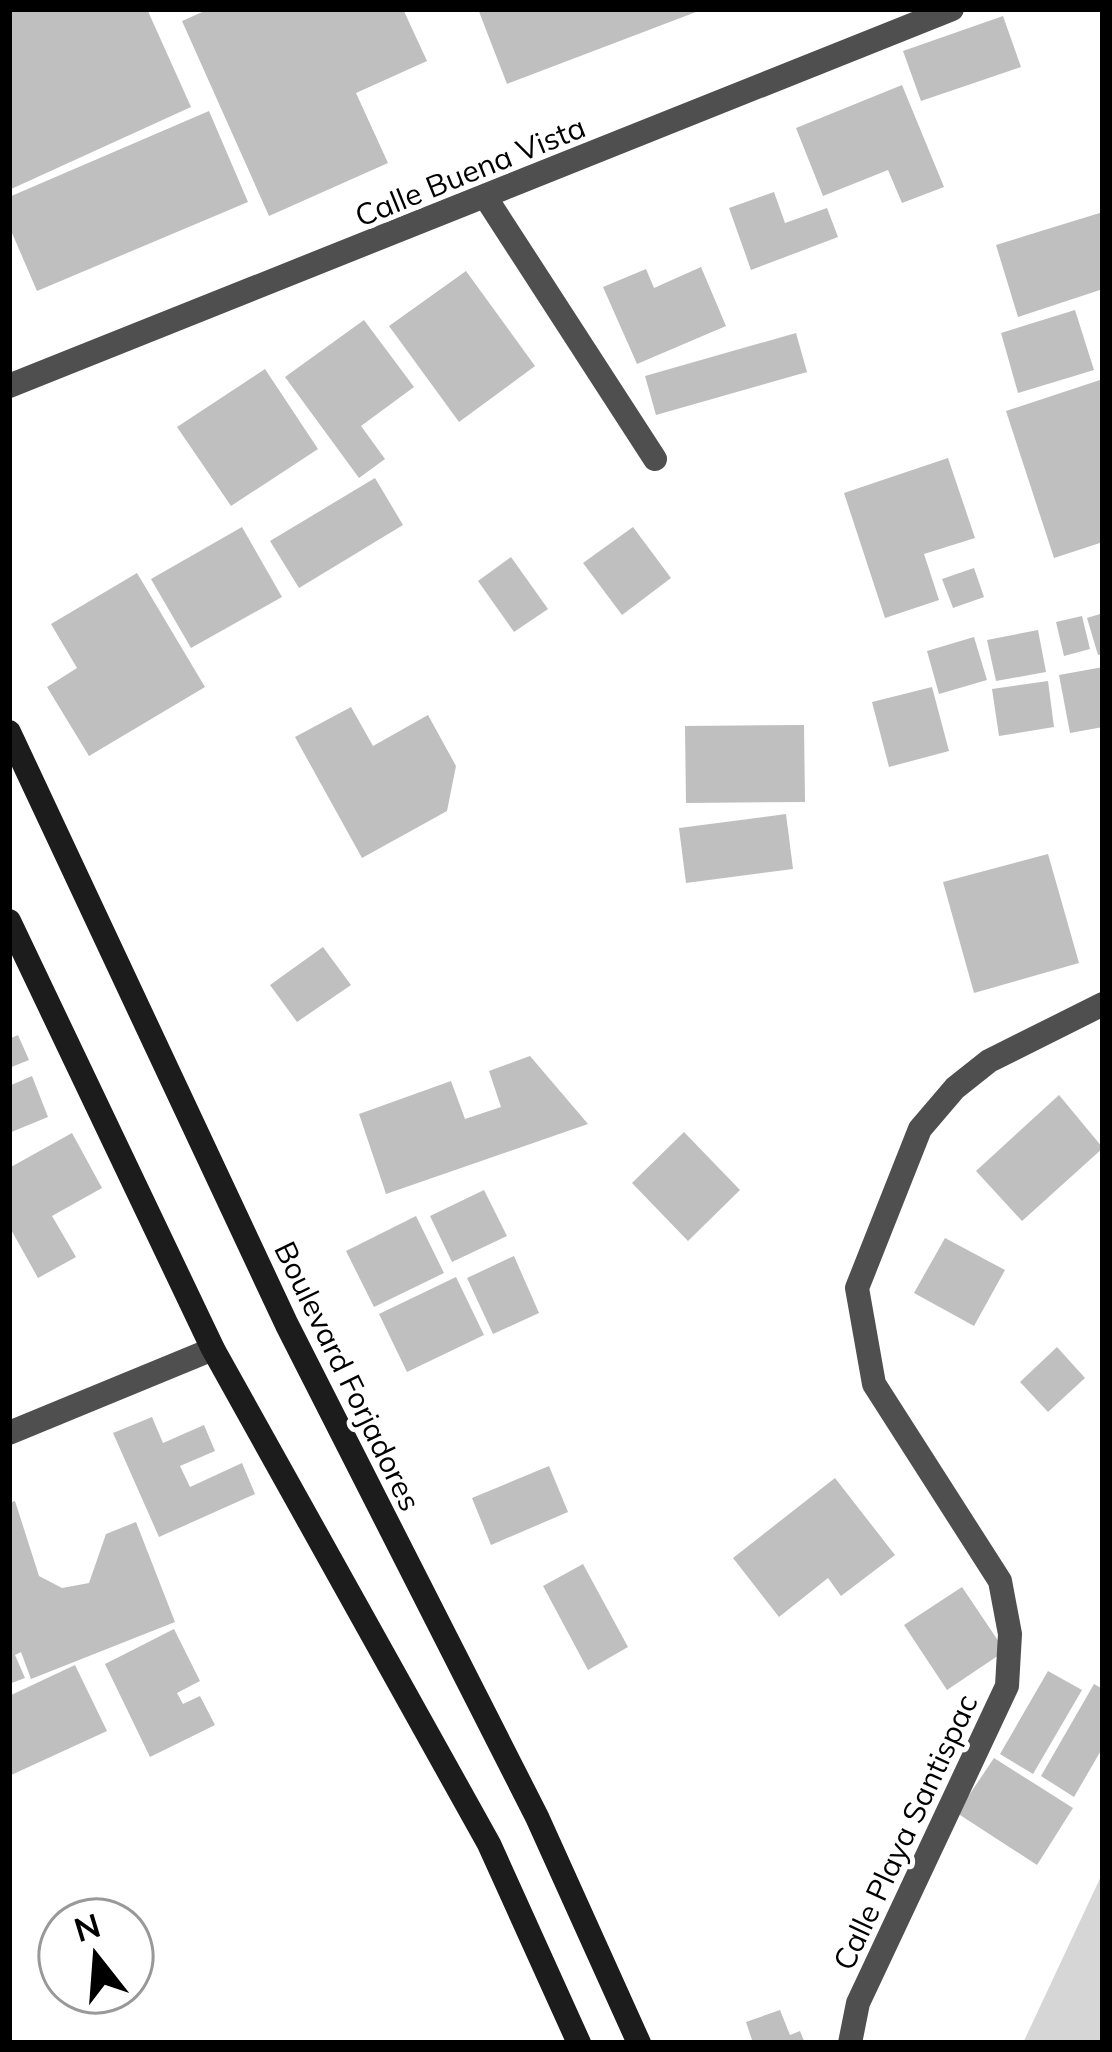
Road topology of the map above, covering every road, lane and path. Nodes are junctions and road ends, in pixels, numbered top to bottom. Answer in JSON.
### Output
{"nodes":[{"id":1,"x":952,"y":9,"type":"edge"},
{"id":2,"x":486,"y":198,"type":"junction"},
{"id":3,"x":9,"y":386,"type":"edge"},
{"id":4,"x":655,"y":459,"type":"dead end"},
{"id":5,"x":9,"y":732,"type":"edge"},
{"id":6,"x":9,"y":921,"type":"edge"},
{"id":7,"x":1103,"y":1004,"type":"edge"},
{"id":8,"x":214,"y":1349,"type":"junction"},
{"id":9,"x":9,"y":1433,"type":"edge"},
{"id":10,"x":579,"y":2043,"type":"edge"},
{"id":11,"x":639,"y":2043,"type":"edge"},
{"id":12,"x":850,"y":2043,"type":"edge"}],
"edges":[{"from":1,"to":2,"type":"street","name":"Calle Buena Vista"},
{"from":2,"to":3,"type":"street","name":"Calle Buena Vista"},
{"from":2,"to":4,"type":"street"},
{"from":5,"to":11,"type":"main road","name":"Boulevard Forjadores"},
{"from":6,"to":8,"type":"main road"},
{"from":7,"to":12,"type":"street","name":"Calle Playa Santispac"},
{"from":8,"to":9,"type":"street"},
{"from":8,"to":10,"type":"main road"}]}
